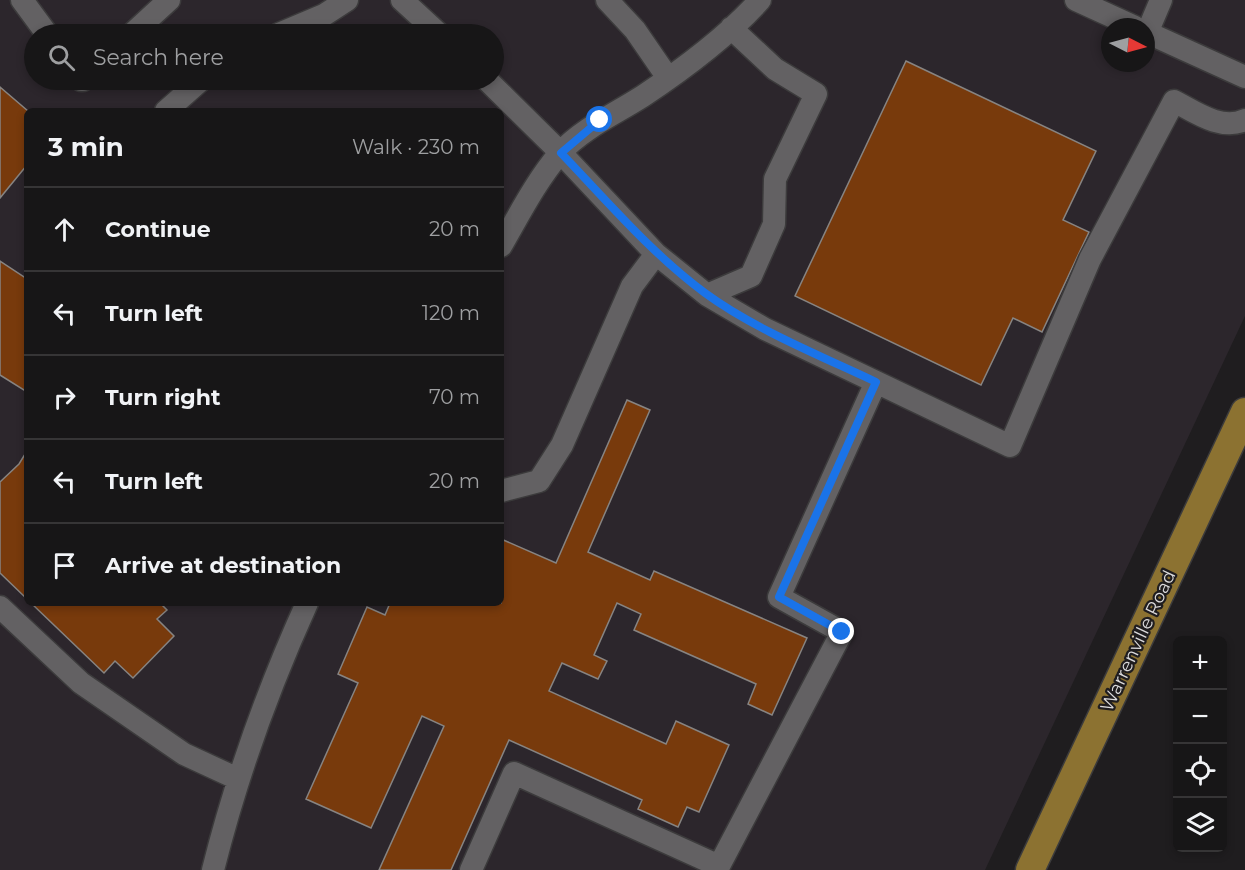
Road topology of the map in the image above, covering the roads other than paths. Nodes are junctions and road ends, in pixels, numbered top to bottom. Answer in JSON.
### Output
{"nodes":[{"id":1,"x":22,"y":0,"type":"edge"},
{"id":2,"x":170,"y":0,"type":"edge"},
{"id":3,"x":347,"y":0,"type":"edge"},
{"id":4,"x":402,"y":0,"type":"edge"},
{"id":5,"x":607,"y":0,"type":"edge"},
{"id":6,"x":760,"y":0,"type":"edge"},
{"id":7,"x":1076,"y":0,"type":"edge"},
{"id":8,"x":1161,"y":0,"type":"edge"},
{"id":9,"x":1115,"y":18,"type":"edge"},
{"id":10,"x":1153,"y":18,"type":"edge"},
{"id":11,"x":40,"y":24,"type":"edge"},
{"id":12,"x":143,"y":24,"type":"edge"},
{"id":13,"x":303,"y":24,"type":"edge"},
{"id":14,"x":428,"y":24,"type":"edge"},
{"id":15,"x":731,"y":28,"type":"junction"},
{"id":16,"x":1155,"y":36,"type":"edge"},
{"id":17,"x":1245,"y":77,"type":"edge"},
{"id":18,"x":668,"y":78,"type":"junction"},
{"id":19,"x":190,"y":90,"type":"edge"},
{"id":20,"x":496,"y":90,"type":"edge"},
{"id":21,"x":169,"y":108,"type":"edge"},
{"id":22,"x":1245,"y":120,"type":"edge"},
{"id":23,"x":561,"y":153,"type":"junction"},
{"id":24,"x":504,"y":241,"type":"edge"},
{"id":25,"x":656,"y":254,"type":"junction"},
{"id":26,"x":707,"y":295,"type":"junction"},
{"id":27,"x":876,"y":382,"type":"junction"},
{"id":28,"x":1245,"y":412,"type":"edge"},
{"id":29,"x":504,"y":490,"type":"edge"},
{"id":30,"x":306,"y":606,"type":"edge"},
{"id":31,"x":0,"y":607,"type":"edge"},
{"id":32,"x":238,"y":779,"type":"junction"},
{"id":33,"x":213,"y":870,"type":"edge"},
{"id":34,"x":471,"y":870,"type":"edge"},
{"id":35,"x":1030,"y":870,"type":"edge"}],
"edges":[{"from":1,"to":11,"type":"lane"},
{"from":2,"to":12,"type":"lane"},
{"from":3,"to":13,"type":"lane"},
{"from":4,"to":14,"type":"lane"},
{"from":5,"to":18,"type":"lane"},
{"from":6,"to":15,"type":"lane"},
{"from":7,"to":9,"type":"lane"},
{"from":8,"to":10,"type":"lane"},
{"from":15,"to":18,"type":"lane"},
{"from":15,"to":26,"type":"lane"},
{"from":16,"to":17,"type":"lane"},
{"from":18,"to":23,"type":"lane"},
{"from":19,"to":21,"type":"lane"},
{"from":20,"to":23,"type":"lane"},
{"from":22,"to":27,"type":"lane"},
{"from":23,"to":24,"type":"lane"},
{"from":23,"to":25,"type":"lane"},
{"from":25,"to":26,"type":"lane"},
{"from":25,"to":29,"type":"lane"},
{"from":26,"to":27,"type":"lane"},
{"from":27,"to":34,"type":"lane"},
{"from":28,"to":35,"type":"main road","name":"Warrenville Road"},
{"from":30,"to":32,"type":"lane"},
{"from":31,"to":32,"type":"lane"},
{"from":32,"to":33,"type":"lane"}]}
